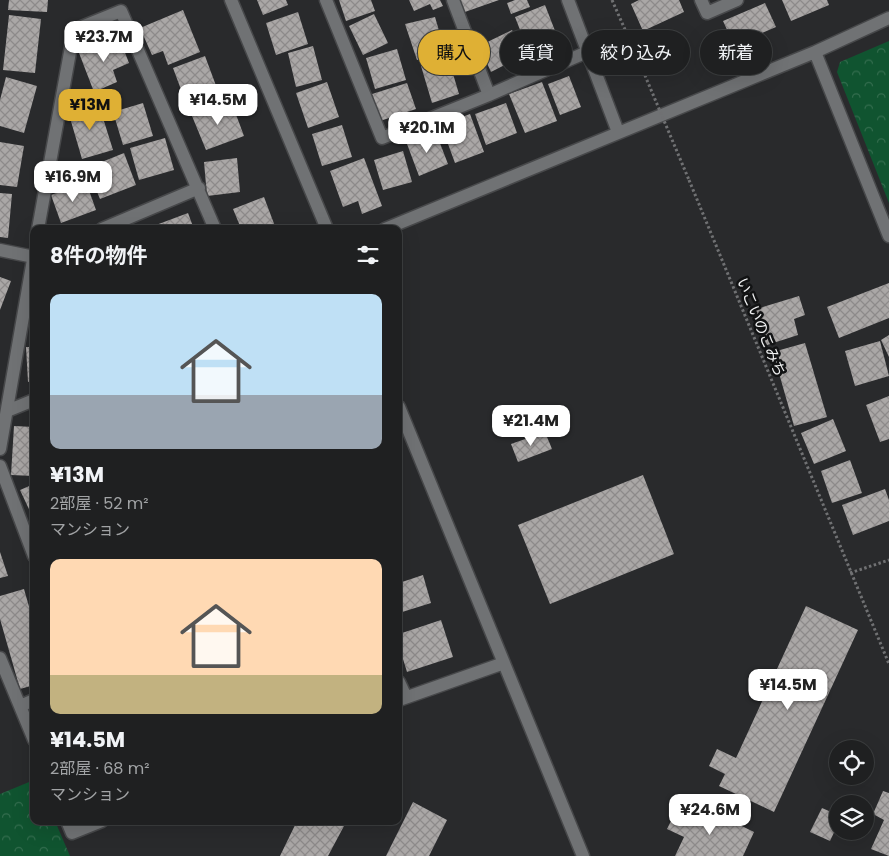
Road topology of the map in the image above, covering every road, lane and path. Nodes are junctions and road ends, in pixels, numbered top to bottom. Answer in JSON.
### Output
{"nodes":[{"id":1,"x":231,"y":0,"type":"edge"},
{"id":2,"x":326,"y":0,"type":"edge"},
{"id":3,"x":453,"y":0,"type":"edge"},
{"id":4,"x":568,"y":0,"type":"edge"},
{"id":5,"x":612,"y":0,"type":"edge"},
{"id":6,"x":701,"y":0,"type":"edge"},
{"id":7,"x":736,"y":0,"type":"edge"},
{"id":8,"x":889,"y":18,"type":"edge"},
{"id":9,"x":582,"y":38,"type":"edge"},
{"id":10,"x":815,"y":52,"type":"junction"},
{"id":11,"x":582,"y":54,"type":"edge"},
{"id":12,"x":596,"y":75,"type":"edge"},
{"id":13,"x":488,"y":96,"type":"junction"},
{"id":14,"x":618,"y":132,"type":"junction"},
{"id":15,"x":199,"y":188,"type":"junction"},
{"id":16,"x":39,"y":225,"type":"edge"},
{"id":17,"x":111,"y":225,"type":"edge"},
{"id":18,"x":213,"y":225,"type":"edge"},
{"id":19,"x":325,"y":225,"type":"edge"},
{"id":20,"x":395,"y":225,"type":"edge"},
{"id":21,"x":889,"y":236,"type":"edge"},
{"id":22,"x":0,"y":250,"type":"edge"},
{"id":23,"x":30,"y":255,"type":"edge"},
{"id":24,"x":30,"y":279,"type":"edge"},
{"id":25,"x":30,"y":402,"type":"edge"},
{"id":26,"x":7,"y":411,"type":"junction"},
{"id":27,"x":402,"y":414,"type":"edge"},
{"id":28,"x":0,"y":449,"type":"edge"},
{"id":29,"x":0,"y":466,"type":"edge"},
{"id":30,"x":30,"y":546,"type":"edge"},
{"id":31,"x":889,"y":560,"type":"edge"},
{"id":32,"x":850,"y":573,"type":"junction"},
{"id":33,"x":0,"y":658,"type":"edge"},
{"id":34,"x":504,"y":663,"type":"junction"},
{"id":35,"x":889,"y":664,"type":"edge"},
{"id":36,"x":402,"y":699,"type":"edge"},
{"id":37,"x":30,"y":702,"type":"edge"},
{"id":38,"x":20,"y":706,"type":"junction"},
{"id":39,"x":30,"y":730,"type":"edge"},
{"id":40,"x":69,"y":825,"type":"edge"},
{"id":41,"x":92,"y":825,"type":"edge"},
{"id":42,"x":583,"y":856,"type":"edge"}],
"edges":[{"from":1,"to":19,"type":"street"},
{"from":2,"to":13,"type":"street"},
{"from":3,"to":13,"type":"street"},
{"from":4,"to":9,"type":"street"},
{"from":5,"to":32,"type":"path","name":"いこいのこみち","bridge":true},
{"from":6,"to":7,"type":"street"},
{"from":8,"to":10,"type":"street"},
{"from":10,"to":14,"type":"street"},
{"from":10,"to":21,"type":"street"},
{"from":11,"to":13,"type":"street"},
{"from":12,"to":14,"type":"street"},
{"from":14,"to":20,"type":"street"},
{"from":15,"to":16,"type":"street"},
{"from":15,"to":17,"type":"street"},
{"from":15,"to":18,"type":"street"},
{"from":22,"to":23,"type":"street"},
{"from":24,"to":26,"type":"street"},
{"from":25,"to":26,"type":"street"},
{"from":26,"to":28,"type":"street"},
{"from":27,"to":34,"type":"street"},
{"from":29,"to":30,"type":"street"},
{"from":31,"to":32,"type":"path"},
{"from":32,"to":35,"type":"path","name":"いこいのこみち"},
{"from":33,"to":38,"type":"street"},
{"from":34,"to":36,"type":"street"},
{"from":34,"to":42,"type":"street"},
{"from":37,"to":38,"type":"street"},
{"from":38,"to":39,"type":"street"},
{"from":40,"to":41,"type":"street"}]}
